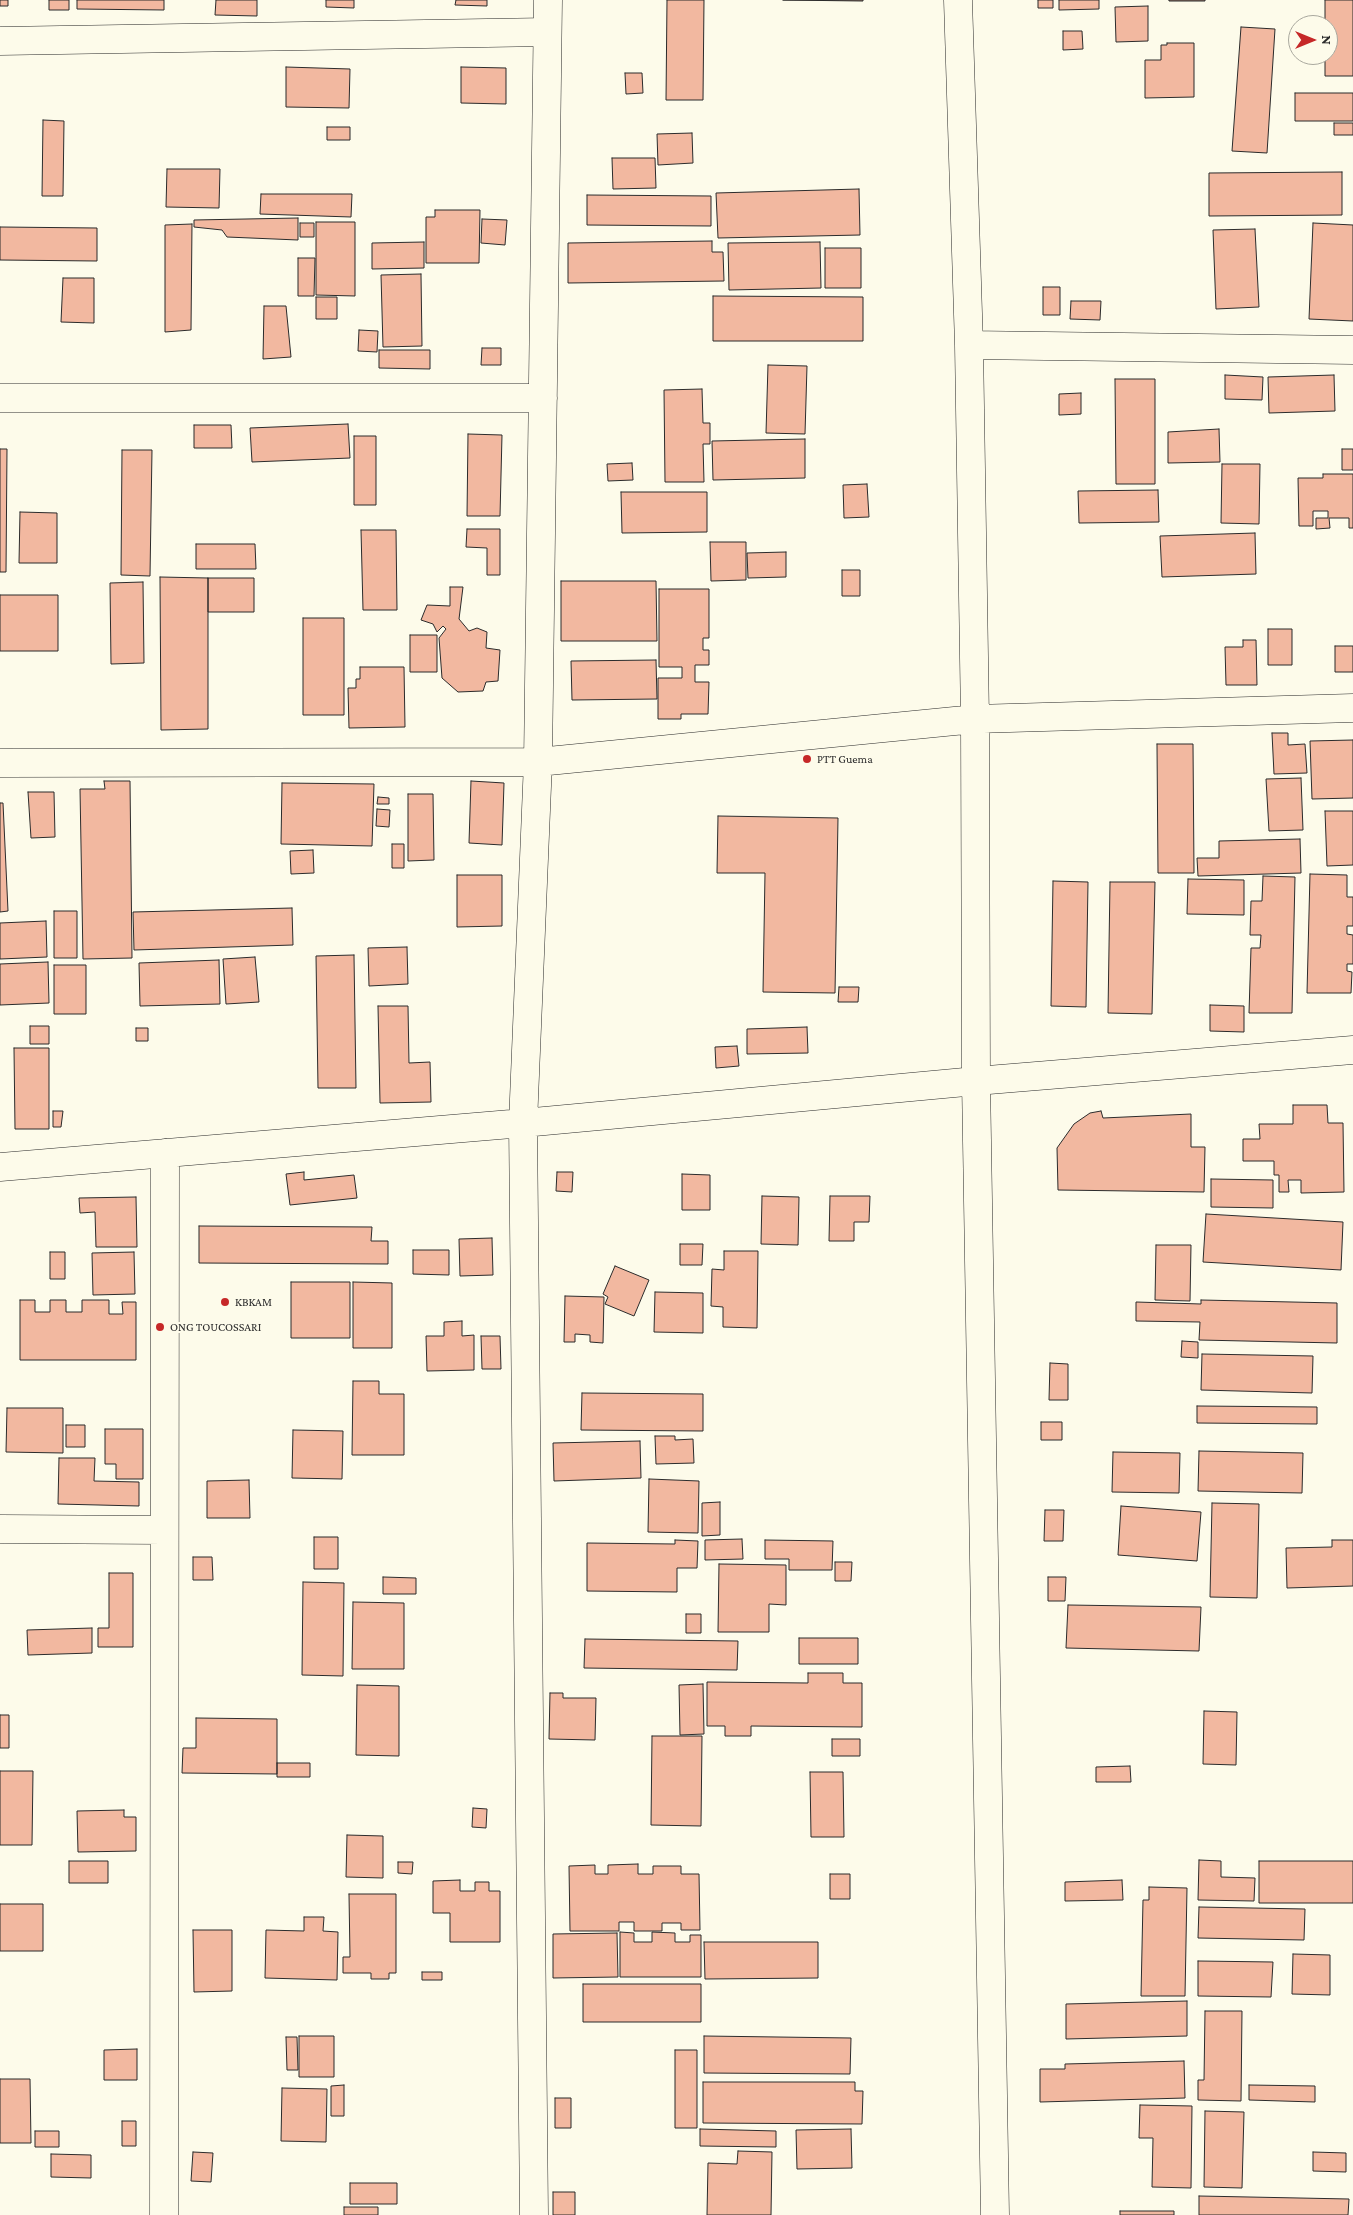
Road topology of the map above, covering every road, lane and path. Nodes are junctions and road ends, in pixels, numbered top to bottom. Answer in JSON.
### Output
{"nodes":[{"id":1,"x":548,"y":0,"type":"edge"},
{"id":2,"x":958,"y":0,"type":"edge"},
{"id":3,"x":547,"y":32,"type":"junction"},
{"id":4,"x":0,"y":41,"type":"edge"},
{"id":5,"x":969,"y":346,"type":"junction"},
{"id":6,"x":1353,"y":350,"type":"edge"},
{"id":7,"x":0,"y":398,"type":"edge"},
{"id":8,"x":543,"y":398,"type":"junction"},
{"id":9,"x":1353,"y":708,"type":"edge"},
{"id":10,"x":975,"y":719,"type":"junction"},
{"id":11,"x":538,"y":762,"type":"junction"},
{"id":12,"x":0,"y":763,"type":"edge"},
{"id":13,"x":1353,"y":1050,"type":"edge"},
{"id":14,"x":976,"y":1081,"type":"junction"},
{"id":15,"x":523,"y":1123,"type":"junction"},
{"id":16,"x":165,"y":1152,"type":"junction"},
{"id":17,"x":0,"y":1167,"type":"edge"},
{"id":18,"x":0,"y":1529,"type":"edge"},
{"id":19,"x":163,"y":1530,"type":"junction"},
{"id":20,"x":164,"y":2215,"type":"edge"},
{"id":21,"x":534,"y":2215,"type":"edge"},
{"id":22,"x":995,"y":2215,"type":"edge"}],
"edges":[{"from":1,"to":3,"type":"street"},
{"from":2,"to":5,"type":"street"},
{"from":3,"to":4,"type":"street"},
{"from":3,"to":8,"type":"street"},
{"from":5,"to":6,"type":"street"},
{"from":5,"to":10,"type":"street"},
{"from":7,"to":8,"type":"street"},
{"from":8,"to":11,"type":"street"},
{"from":9,"to":10,"type":"street"},
{"from":10,"to":11,"type":"street"},
{"from":10,"to":14,"type":"street"},
{"from":11,"to":12,"type":"street"},
{"from":11,"to":15,"type":"street"},
{"from":13,"to":14,"type":"street"},
{"from":14,"to":15,"type":"street"},
{"from":14,"to":22,"type":"street"},
{"from":15,"to":16,"type":"street"},
{"from":15,"to":21,"type":"street"},
{"from":16,"to":17,"type":"street"},
{"from":16,"to":19,"type":"street"},
{"from":18,"to":19,"type":"street"},
{"from":19,"to":20,"type":"street"}]}
